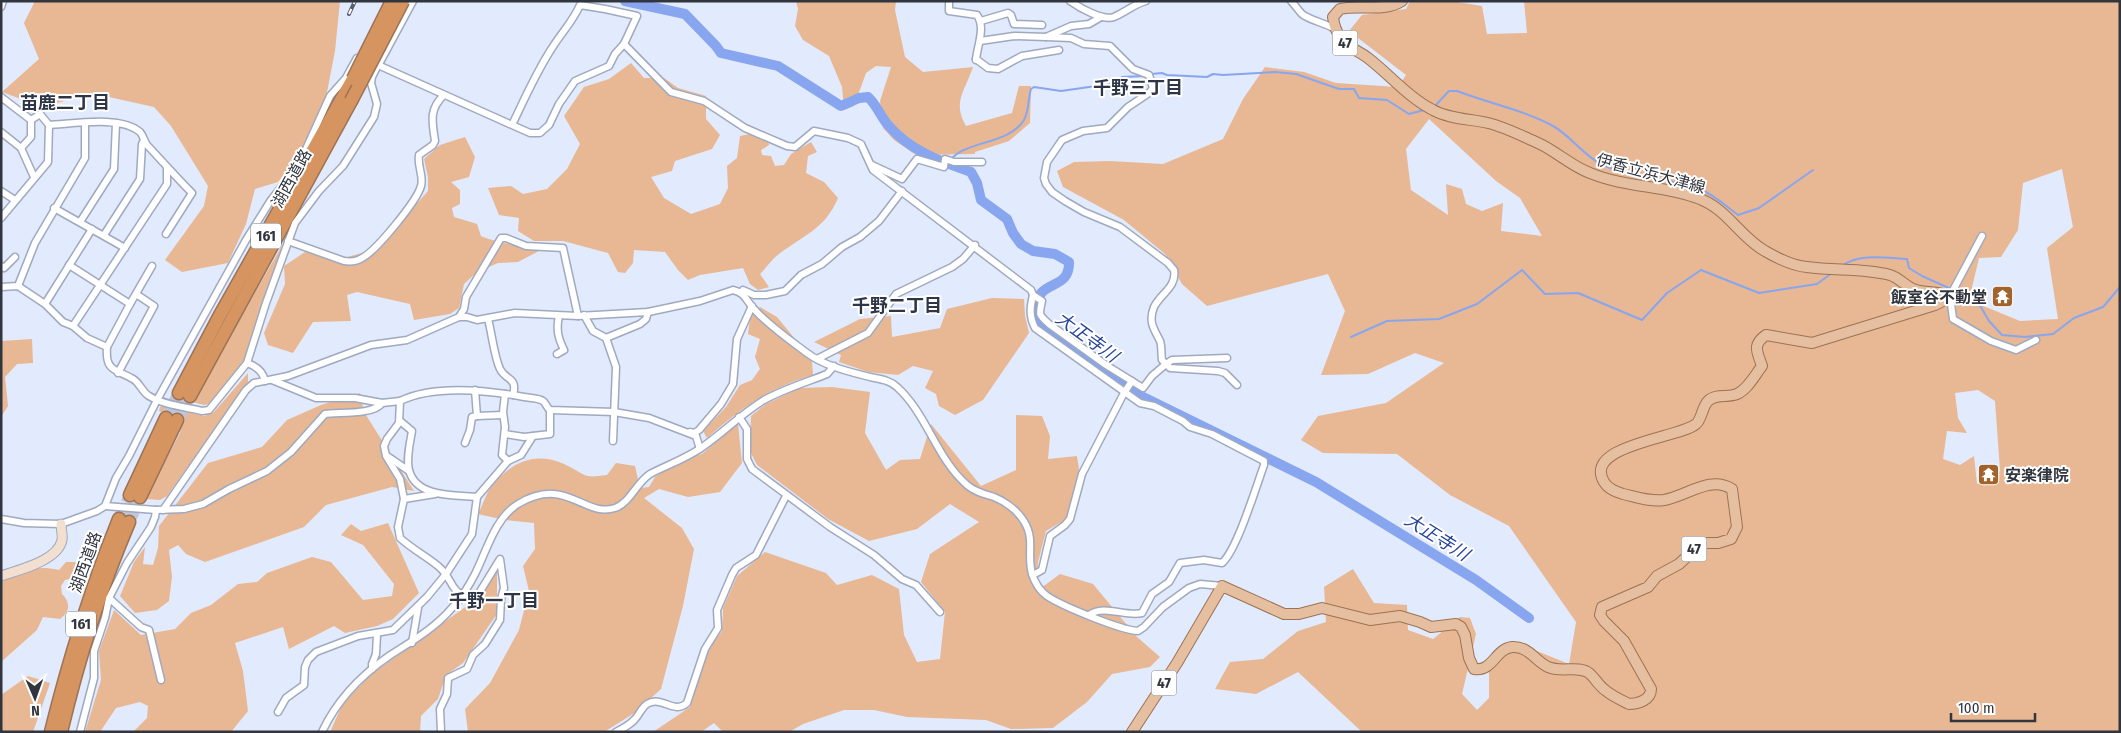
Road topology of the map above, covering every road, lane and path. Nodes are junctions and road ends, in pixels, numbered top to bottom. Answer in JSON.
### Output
{"nodes":[{"id":1,"x":3,"y":1,"type":"edge"},
{"id":2,"x":388,"y":1,"type":"edge"},
{"id":3,"x":392,"y":1,"type":"edge"},
{"id":4,"x":403,"y":1,"type":"edge"},
{"id":5,"x":413,"y":1,"type":"edge"},
{"id":6,"x":949,"y":1,"type":"edge"},
{"id":7,"x":1070,"y":1,"type":"edge"},
{"id":8,"x":1146,"y":1,"type":"edge"},
{"id":9,"x":1291,"y":1,"type":"edge"},
{"id":10,"x":1402,"y":1,"type":"edge"},
{"id":11,"x":1,"y":7,"type":"edge"},
{"id":12,"x":1101,"y":17,"type":"junction"},
{"id":13,"x":981,"y":21,"type":"junction"},
{"id":14,"x":1014,"y":24,"type":"junction"},
{"id":15,"x":1042,"y":25,"type":"dead end"},
{"id":16,"x":1336,"y":30,"type":"junction"},
{"id":17,"x":1014,"y":36,"type":"junction"},
{"id":18,"x":1046,"y":37,"type":"junction"},
{"id":19,"x":980,"y":41,"type":"junction"},
{"id":20,"x":624,"y":44,"type":"junction"},
{"id":21,"x":1059,"y":50,"type":"dead end"},
{"id":22,"x":359,"y":54,"type":"junction"},
{"id":23,"x":378,"y":64,"type":"junction"},
{"id":24,"x":444,"y":95,"type":"junction"},
{"id":25,"x":1,"y":97,"type":"edge"},
{"id":26,"x":31,"y":120,"type":"junction"},
{"id":27,"x":116,"y":123,"type":"junction"},
{"id":28,"x":85,"y":124,"type":"junction"},
{"id":29,"x":49,"y":125,"type":"junction"},
{"id":30,"x":512,"y":125,"type":"junction"},
{"id":31,"x":1,"y":132,"type":"edge"},
{"id":32,"x":144,"y":140,"type":"junction"},
{"id":33,"x":21,"y":148,"type":"junction"},
{"id":34,"x":982,"y":162,"type":"dead end"},
{"id":35,"x":872,"y":165,"type":"junction"},
{"id":36,"x":167,"y":168,"type":"junction"},
{"id":37,"x":34,"y":177,"type":"junction"},
{"id":38,"x":1,"y":191,"type":"edge"},
{"id":39,"x":902,"y":191,"type":"junction"},
{"id":40,"x":15,"y":200,"type":"junction"},
{"id":41,"x":54,"y":208,"type":"junction"},
{"id":42,"x":1,"y":218,"type":"edge"},
{"id":43,"x":80,"y":222,"type":"junction"},
{"id":44,"x":92,"y":229,"type":"junction"},
{"id":45,"x":166,"y":234,"type":"dead end"},
{"id":46,"x":104,"y":235,"type":"junction"},
{"id":47,"x":1982,"y":236,"type":"dead end"},
{"id":48,"x":288,"y":241,"type":"junction"},
{"id":49,"x":975,"y":245,"type":"junction"},
{"id":50,"x":126,"y":248,"type":"junction"},
{"id":51,"x":15,"y":257,"type":"dead end"},
{"id":52,"x":69,"y":265,"type":"junction"},
{"id":53,"x":1,"y":266,"type":"edge"},
{"id":54,"x":152,"y":266,"type":"dead end"},
{"id":55,"x":101,"y":284,"type":"junction"},
{"id":56,"x":18,"y":286,"type":"junction"},
{"id":57,"x":1,"y":287,"type":"edge"},
{"id":58,"x":733,"y":290,"type":"junction"},
{"id":59,"x":1951,"y":293,"type":"junction"},
{"id":60,"x":136,"y":294,"type":"junction"},
{"id":61,"x":1033,"y":294,"type":"junction"},
{"id":62,"x":45,"y":304,"type":"junction"},
{"id":63,"x":130,"y":304,"type":"junction"},
{"id":64,"x":752,"y":306,"type":"junction"},
{"id":65,"x":648,"y":312,"type":"junction"},
{"id":66,"x":581,"y":315,"type":"junction"},
{"id":67,"x":559,"y":316,"type":"junction"},
{"id":68,"x":459,"y":317,"type":"junction"},
{"id":69,"x":488,"y":319,"type":"junction"},
{"id":70,"x":72,"y":326,"type":"junction"},
{"id":71,"x":606,"y":338,"type":"junction"},
{"id":72,"x":2036,"y":340,"type":"dead end"},
{"id":73,"x":107,"y":347,"type":"junction"},
{"id":74,"x":557,"y":354,"type":"dead end"},
{"id":75,"x":1227,"y":358,"type":"dead end"},
{"id":76,"x":817,"y":359,"type":"junction"},
{"id":77,"x":248,"y":363,"type":"junction"},
{"id":78,"x":1166,"y":364,"type":"junction"},
{"id":79,"x":834,"y":366,"type":"junction"},
{"id":80,"x":118,"y":373,"type":"junction"},
{"id":81,"x":268,"y":381,"type":"junction"},
{"id":82,"x":1132,"y":381,"type":"junction"},
{"id":83,"x":1237,"y":385,"type":"dead end"},
{"id":84,"x":475,"y":390,"type":"junction"},
{"id":85,"x":1124,"y":393,"type":"junction"},
{"id":86,"x":505,"y":394,"type":"junction"},
{"id":87,"x":513,"y":395,"type":"junction"},
{"id":88,"x":157,"y":400,"type":"junction"},
{"id":89,"x":400,"y":400,"type":"junction"},
{"id":90,"x":382,"y":403,"type":"junction"},
{"id":91,"x":550,"y":410,"type":"junction"},
{"id":92,"x":614,"y":412,"type":"junction"},
{"id":93,"x":503,"y":415,"type":"junction"},
{"id":94,"x":477,"y":416,"type":"junction"},
{"id":95,"x":739,"y":417,"type":"junction"},
{"id":96,"x":172,"y":419,"type":"tunnel mouth"},
{"id":97,"x":400,"y":422,"type":"junction"},
{"id":98,"x":682,"y":430,"type":"junction"},
{"id":99,"x":505,"y":434,"type":"junction"},
{"id":100,"x":533,"y":436,"type":"junction"},
{"id":101,"x":613,"y":441,"type":"dead end"},
{"id":102,"x":466,"y":443,"type":"dead end"},
{"id":103,"x":700,"y":449,"type":"junction"},
{"id":104,"x":386,"y":456,"type":"junction"},
{"id":105,"x":508,"y":461,"type":"junction"},
{"id":106,"x":409,"y":471,"type":"junction"},
{"id":107,"x":435,"y":494,"type":"junction"},
{"id":108,"x":135,"y":496,"type":"tunnel mouth"},
{"id":109,"x":477,"y":496,"type":"junction"},
{"id":110,"x":786,"y":496,"type":"junction"},
{"id":111,"x":404,"y":499,"type":"junction"},
{"id":112,"x":104,"y":506,"type":"junction"},
{"id":113,"x":156,"y":510,"type":"junction"},
{"id":114,"x":163,"y":510,"type":"junction"},
{"id":115,"x":1,"y":519,"type":"edge"},
{"id":116,"x":61,"y":524,"type":"junction"},
{"id":117,"x":446,"y":574,"type":"junction"},
{"id":118,"x":1,"y":576,"type":"edge"},
{"id":119,"x":1033,"y":576,"type":"junction"},
{"id":120,"x":1222,"y":586,"type":"junction"},
{"id":121,"x":462,"y":596,"type":"junction"},
{"id":122,"x":109,"y":598,"type":"junction"},
{"id":123,"x":418,"y":607,"type":"junction"},
{"id":124,"x":940,"y":612,"type":"dead end"},
{"id":125,"x":1089,"y":615,"type":"junction"},
{"id":126,"x":92,"y":620,"type":"junction"},
{"id":127,"x":377,"y":634,"type":"junction"},
{"id":128,"x":77,"y":636,"type":"junction"},
{"id":129,"x":412,"y":643,"type":"junction"},
{"id":130,"x":372,"y":669,"type":"junction"},
{"id":131,"x":161,"y":680,"type":"dead end"},
{"id":132,"x":278,"y":712,"type":"dead end"},
{"id":133,"x":44,"y":732,"type":"edge"},
{"id":134,"x":51,"y":732,"type":"edge"},
{"id":135,"x":61,"y":732,"type":"edge"},
{"id":136,"x":70,"y":732,"type":"edge"},
{"id":137,"x":80,"y":732,"type":"edge"},
{"id":138,"x":322,"y":732,"type":"edge"},
{"id":139,"x":441,"y":732,"type":"edge"},
{"id":140,"x":616,"y":732,"type":"edge"},
{"id":141,"x":1132,"y":732,"type":"edge"}],
"edges":[{"from":1,"to":11,"type":"street"},
{"from":2,"to":22,"type":"street"},
{"from":3,"to":4,"type":"highway","name":"湖西道路","number":"161","bridge":true},
{"from":5,"to":23,"type":"street"},
{"from":6,"to":13,"type":"street"},
{"from":7,"to":12,"type":"street"},
{"from":8,"to":12,"type":"street"},
{"from":9,"to":16,"type":"street"},
{"from":10,"to":16,"type":"main road","number":"47"},
{"from":12,"to":18,"type":"street"},
{"from":13,"to":14,"type":"street"},
{"from":13,"to":19,"type":"street"},
{"from":14,"to":15,"type":"street"},
{"from":14,"to":17,"type":"street"},
{"from":16,"to":59,"type":"main road","name":"伊香立浜大津線","number":"47"},
{"from":17,"to":18,"type":"street"},
{"from":17,"to":19,"type":"street"},
{"from":18,"to":78,"type":"street"},
{"from":19,"to":21,"type":"street"},
{"from":20,"to":30,"type":"street"},
{"from":20,"to":30,"type":"street"},
{"from":20,"to":35,"type":"street"},
{"from":22,"to":23,"type":"street"},
{"from":22,"to":88,"type":"street"},
{"from":23,"to":24,"type":"street"},
{"from":23,"to":48,"type":"street"},
{"from":24,"to":30,"type":"street"},
{"from":24,"to":48,"type":"street"},
{"from":25,"to":26,"type":"street"},
{"from":26,"to":29,"type":"street"},
{"from":26,"to":33,"type":"street"},
{"from":27,"to":28,"type":"street"},
{"from":27,"to":32,"type":"street"},
{"from":27,"to":43,"type":"street"},
{"from":28,"to":29,"type":"street"},
{"from":28,"to":41,"type":"street"},
{"from":29,"to":37,"type":"street"},
{"from":31,"to":33,"type":"street"},
{"from":32,"to":36,"type":"street"},
{"from":32,"to":46,"type":"street"},
{"from":33,"to":37,"type":"street"},
{"from":34,"to":35,"type":"street"},
{"from":35,"to":39,"type":"street"},
{"from":36,"to":45,"type":"street"},
{"from":36,"to":50,"type":"street"},
{"from":37,"to":40,"type":"street"},
{"from":38,"to":40,"type":"street"},
{"from":39,"to":49,"type":"street"},
{"from":39,"to":58,"type":"street"},
{"from":40,"to":42,"type":"street"},
{"from":41,"to":43,"type":"street"},
{"from":41,"to":56,"type":"street"},
{"from":43,"to":44,"type":"street"},
{"from":44,"to":46,"type":"street"},
{"from":44,"to":52,"type":"street"},
{"from":46,"to":50,"type":"street"},
{"from":47,"to":59,"type":"street"},
{"from":48,"to":77,"type":"street"},
{"from":49,"to":61,"type":"street"},
{"from":49,"to":76,"type":"street"},
{"from":50,"to":55,"type":"street"},
{"from":51,"to":53,"type":"street"},
{"from":52,"to":55,"type":"street"},
{"from":52,"to":62,"type":"street"},
{"from":54,"to":60,"type":"street"},
{"from":55,"to":63,"type":"street"},
{"from":55,"to":70,"type":"street"},
{"from":56,"to":57,"type":"street"},
{"from":56,"to":62,"type":"street"},
{"from":58,"to":64,"type":"street"},
{"from":58,"to":65,"type":"street"},
{"from":59,"to":72,"type":"street"},
{"from":59,"to":120,"type":"main road","number":"47"},
{"from":60,"to":63,"type":"street"},
{"from":60,"to":80,"type":"street"},
{"from":61,"to":82,"type":"street"},
{"from":61,"to":85,"type":"street"},
{"from":62,"to":70,"type":"street"},
{"from":63,"to":73,"type":"street"},
{"from":64,"to":76,"type":"street"},
{"from":64,"to":98,"type":"street"},
{"from":65,"to":66,"type":"street"},
{"from":65,"to":71,"type":"street"},
{"from":66,"to":67,"type":"street"},
{"from":66,"to":68,"type":"street"},
{"from":66,"to":71,"type":"street"},
{"from":67,"to":69,"type":"street"},
{"from":67,"to":74,"type":"street"},
{"from":68,"to":69,"type":"street"},
{"from":68,"to":81,"type":"street"},
{"from":69,"to":87,"type":"street"},
{"from":70,"to":73,"type":"street"},
{"from":71,"to":92,"type":"street"},
{"from":73,"to":80,"type":"street"},
{"from":75,"to":78,"type":"street"},
{"from":76,"to":79,"type":"street"},
{"from":77,"to":81,"type":"street"},
{"from":77,"to":88,"type":"street"},
{"from":78,"to":82,"type":"street"},
{"from":78,"to":83,"type":"street"},
{"from":79,"to":95,"type":"street"},
{"from":79,"to":119,"type":"street"},
{"from":80,"to":88,"type":"street"},
{"from":81,"to":90,"type":"street"},
{"from":81,"to":114,"type":"street"},
{"from":82,"to":85,"type":"street"},
{"from":84,"to":86,"type":"street"},
{"from":84,"to":89,"type":"street"},
{"from":84,"to":94,"type":"street"},
{"from":85,"to":119,"type":"street"},
{"from":85,"to":125,"type":"street"},
{"from":86,"to":87,"type":"street"},
{"from":86,"to":93,"type":"street"},
{"from":87,"to":91,"type":"street"},
{"from":88,"to":112,"type":"street"},
{"from":89,"to":90,"type":"street"},
{"from":89,"to":97,"type":"street"},
{"from":90,"to":114,"type":"street"},
{"from":91,"to":92,"type":"street"},
{"from":91,"to":100,"type":"street"},
{"from":92,"to":98,"type":"street"},
{"from":92,"to":101,"type":"street"},
{"from":93,"to":94,"type":"street"},
{"from":93,"to":99,"type":"street"},
{"from":94,"to":102,"type":"street"},
{"from":95,"to":103,"type":"street"},
{"from":95,"to":110,"type":"street"},
{"from":96,"to":108,"type":"highway"},
{"from":97,"to":104,"type":"street"},
{"from":97,"to":106,"type":"street"},
{"from":98,"to":103,"type":"street"},
{"from":99,"to":100,"type":"street"},
{"from":99,"to":105,"type":"street"},
{"from":100,"to":105,"type":"street"},
{"from":103,"to":121,"type":"street"},
{"from":104,"to":106,"type":"street"},
{"from":104,"to":111,"type":"street"},
{"from":105,"to":109,"type":"street"},
{"from":106,"to":107,"type":"street"},
{"from":107,"to":109,"type":"street"},
{"from":107,"to":111,"type":"street"},
{"from":109,"to":117,"type":"street"},
{"from":110,"to":124,"type":"street"},
{"from":110,"to":140,"type":"street"},
{"from":111,"to":117,"type":"street"},
{"from":112,"to":113,"type":"street"},
{"from":112,"to":116,"type":"street"},
{"from":113,"to":114,"type":"street"},
{"from":113,"to":122,"type":"street"},
{"from":115,"to":116,"type":"street"},
{"from":116,"to":118,"type":"street"},
{"from":117,"to":121,"type":"street"},
{"from":117,"to":123,"type":"street"},
{"from":119,"to":125,"type":"street"},
{"from":120,"to":125,"type":"street"},
{"from":120,"to":141,"type":"main road","number":"47"},
{"from":121,"to":129,"type":"street"},
{"from":121,"to":139,"type":"street"},
{"from":122,"to":131,"type":"street"},
{"from":122,"to":137,"type":"street"},
{"from":123,"to":127,"type":"street"},
{"from":123,"to":129,"type":"street"},
{"from":126,"to":128,"type":"highway","name":"湖西道路","number":"161"},
{"from":126,"to":135,"type":"highway","name":"湖西道路","number":"161"},
{"from":126,"to":136,"type":"highway"},
{"from":127,"to":130,"type":"street"},
{"from":127,"to":132,"type":"street"},
{"from":128,"to":133,"type":"highway"},
{"from":128,"to":134,"type":"highway","name":"湖西道路","number":"161"},
{"from":129,"to":130,"type":"street"},
{"from":130,"to":138,"type":"street"}]}
